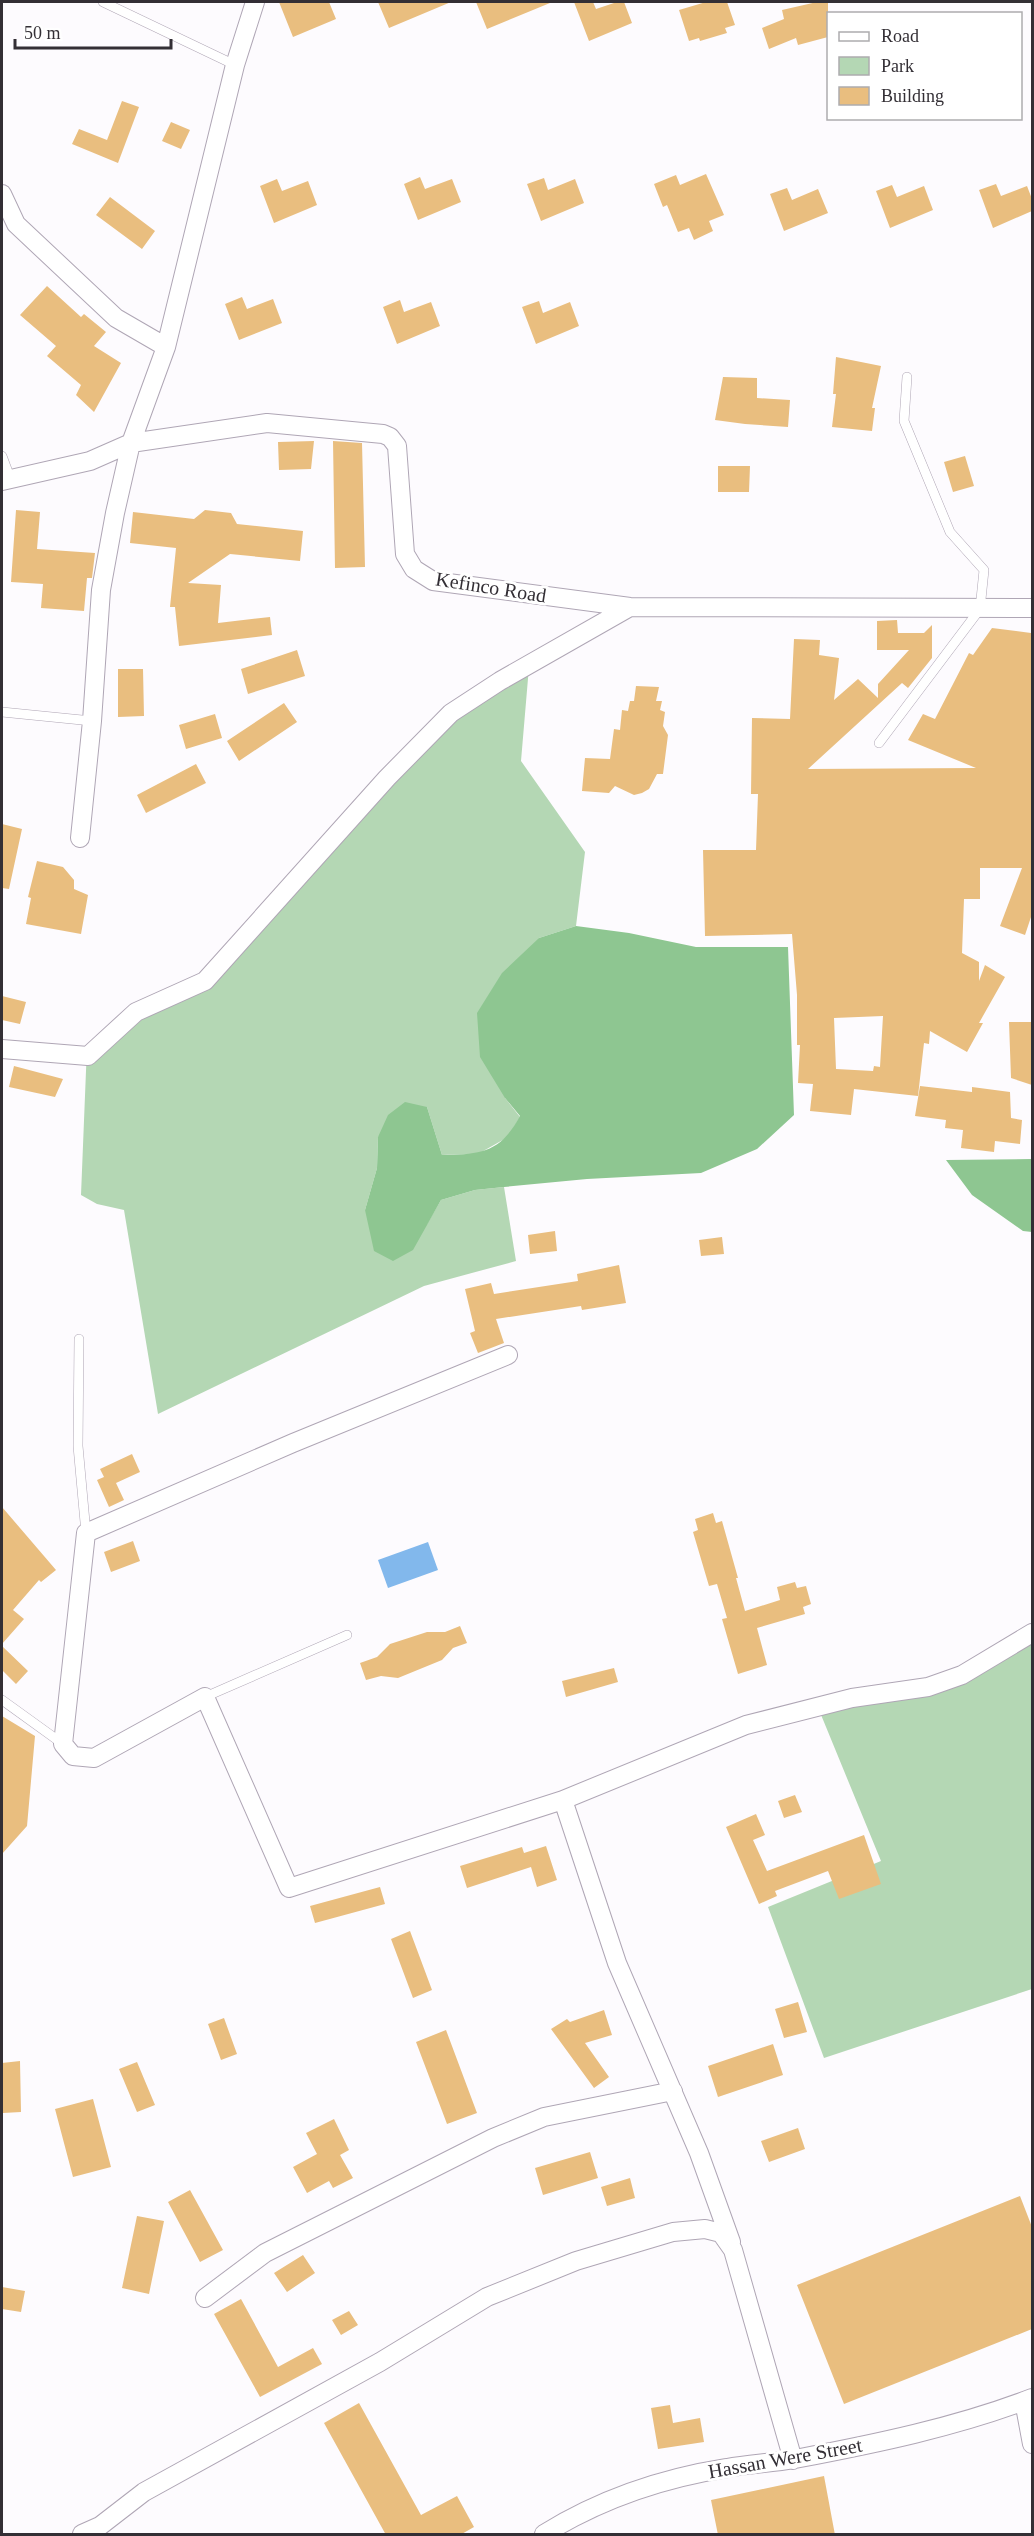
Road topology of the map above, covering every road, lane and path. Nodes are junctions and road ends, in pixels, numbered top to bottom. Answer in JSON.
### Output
{"nodes":[{"id":1,"x":103,"y":2,"type":"edge"},
{"id":2,"x":255,"y":2,"type":"edge"},
{"id":3,"x":235,"y":65,"type":"junction"},
{"id":4,"x":2,"y":195,"type":"edge"},
{"id":5,"x":166,"y":347,"type":"junction"},
{"id":6,"x":907,"y":376,"type":"dead end"},
{"id":7,"x":131,"y":443,"type":"junction"},
{"id":8,"x":2,"y":456,"type":"edge"},
{"id":9,"x":6,"y":481,"type":"edge"},
{"id":10,"x":630,"y":607,"type":"junction"},
{"id":11,"x":1032,"y":608,"type":"edge"},
{"id":12,"x":980,"y":609,"type":"junction"},
{"id":13,"x":2,"y":712,"type":"edge"},
{"id":14,"x":92,"y":721,"type":"junction"},
{"id":15,"x":879,"y":743,"type":"dead end"},
{"id":16,"x":80,"y":838,"type":"dead end"},
{"id":17,"x":2,"y":1049,"type":"edge"},
{"id":18,"x":79,"y":1339,"type":"dead end"},
{"id":19,"x":508,"y":1355,"type":"dead end"},
{"id":20,"x":86,"y":1533,"type":"junction"},
{"id":21,"x":1032,"y":1633,"type":"edge"},
{"id":22,"x":347,"y":1635,"type":"dead end"},
{"id":23,"x":205,"y":1697,"type":"junction"},
{"id":24,"x":2,"y":1700,"type":"edge"},
{"id":25,"x":63,"y":1744,"type":"junction"},
{"id":26,"x":563,"y":1800,"type":"junction"},
{"id":27,"x":674,"y":2091,"type":"junction"},
{"id":28,"x":733,"y":2250,"type":"junction"},
{"id":29,"x":205,"y":2298,"type":"dead end"},
{"id":30,"x":1028,"y":2399,"type":"edge"},
{"id":31,"x":1032,"y":2444,"type":"edge"},
{"id":32,"x":793,"y":2460,"type":"junction"},
{"id":33,"x":82,"y":2535,"type":"edge"},
{"id":34,"x":544,"y":2535,"type":"edge"}],
"edges":[{"from":1,"to":3,"type":"lane"},
{"from":2,"to":3,"type":"street"},
{"from":3,"to":5,"type":"street"},
{"from":4,"to":5,"type":"street"},
{"from":5,"to":7,"type":"street"},
{"from":6,"to":12,"type":"lane"},
{"from":7,"to":9,"type":"street","name":"Kefinco Road"},
{"from":7,"to":10,"type":"street","name":"Kefinco Road"},
{"from":7,"to":14,"type":"street"},
{"from":8,"to":9,"type":"lane"},
{"from":10,"to":12,"type":"street","name":"Kefinco Road"},
{"from":10,"to":17,"type":"street"},
{"from":11,"to":12,"type":"street","name":"Kefinco Road"},
{"from":12,"to":15,"type":"lane"},
{"from":13,"to":14,"type":"lane"},
{"from":14,"to":16,"type":"street"},
{"from":18,"to":20,"type":"lane"},
{"from":19,"to":20,"type":"street"},
{"from":20,"to":25,"type":"street"},
{"from":21,"to":26,"type":"street"},
{"from":22,"to":23,"type":"lane"},
{"from":23,"to":25,"type":"street"},
{"from":23,"to":26,"type":"street"},
{"from":24,"to":25,"type":"lane"},
{"from":26,"to":27,"type":"street"},
{"from":27,"to":28,"type":"street"},
{"from":27,"to":29,"type":"street"},
{"from":28,"to":32,"type":"street"},
{"from":28,"to":33,"type":"street"},
{"from":30,"to":31,"type":"street"},
{"from":30,"to":32,"type":"street","name":"Hassan Were Street"},
{"from":32,"to":34,"type":"street","name":"Hassan Were Street"}]}
